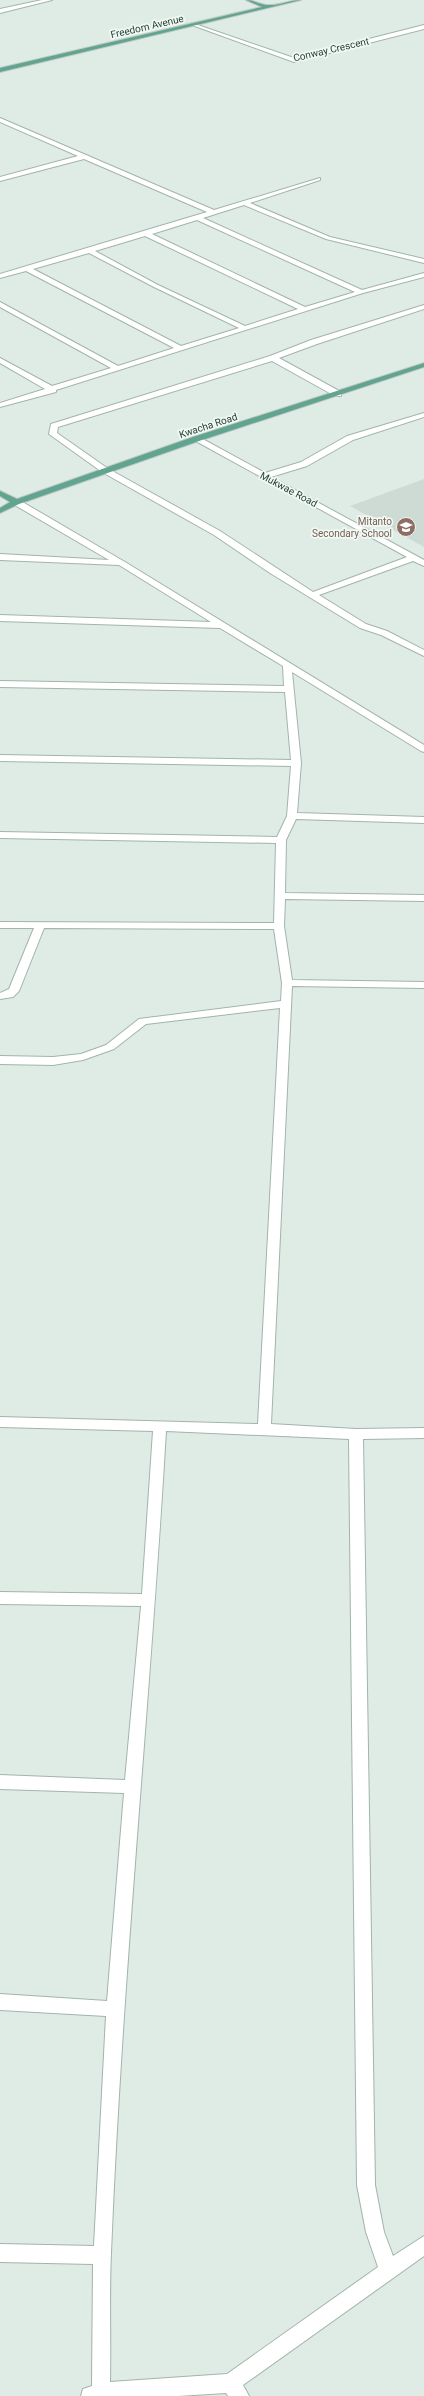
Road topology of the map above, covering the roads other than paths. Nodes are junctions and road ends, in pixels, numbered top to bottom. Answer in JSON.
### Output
{"nodes":[{"id":1,"x":49,"y":0,"type":"edge"},
{"id":2,"x":249,"y":0,"type":"edge"},
{"id":3,"x":298,"y":0,"type":"edge"},
{"id":4,"x":267,"y":7,"type":"junction"},
{"id":5,"x":0,"y":11,"type":"edge"},
{"id":6,"x":194,"y":24,"type":"junction"},
{"id":7,"x":424,"y":27,"type":"edge"},
{"id":8,"x":0,"y":70,"type":"edge"},
{"id":9,"x":0,"y":120,"type":"edge"},
{"id":10,"x":86,"y":156,"type":"junction"},
{"id":11,"x":0,"y":179,"type":"edge"},
{"id":12,"x":318,"y":179,"type":"dead end"},
{"id":13,"x":243,"y":202,"type":"junction"},
{"id":14,"x":212,"y":212,"type":"junction"},
{"id":15,"x":198,"y":218,"type":"junction"},
{"id":16,"x":146,"y":234,"type":"junction"},
{"id":17,"x":89,"y":250,"type":"junction"},
{"id":18,"x":424,"y":261,"type":"edge"},
{"id":19,"x":26,"y":268,"type":"junction"},
{"id":20,"x":424,"y":275,"type":"edge"},
{"id":21,"x":0,"y":276,"type":"edge"},
{"id":22,"x":361,"y":292,"type":"junction"},
{"id":23,"x":0,"y":304,"type":"edge"},
{"id":24,"x":424,"y":307,"type":"edge"},
{"id":25,"x":305,"y":310,"type":"junction"},
{"id":26,"x":244,"y":328,"type":"junction"},
{"id":27,"x":181,"y":349,"type":"junction"},
{"id":28,"x":273,"y":358,"type":"junction"},
{"id":29,"x":0,"y":360,"type":"edge"},
{"id":30,"x":424,"y":365,"type":"edge"},
{"id":31,"x":118,"y":370,"type":"junction"},
{"id":32,"x":53,"y":390,"type":"junction"},
{"id":33,"x":338,"y":394,"type":"junction"},
{"id":34,"x":0,"y":405,"type":"edge"},
{"id":35,"x":424,"y":415,"type":"edge"},
{"id":36,"x":196,"y":439,"type":"junction"},
{"id":37,"x":106,"y":470,"type":"junction"},
{"id":38,"x":265,"y":476,"type":"junction"},
{"id":39,"x":0,"y":493,"type":"edge"},
{"id":40,"x":16,"y":502,"type":"junction"},
{"id":41,"x":0,"y":511,"type":"edge"},
{"id":42,"x":0,"y":557,"type":"edge"},
{"id":43,"x":414,"y":557,"type":"junction"},
{"id":44,"x":424,"y":563,"type":"edge"},
{"id":45,"x":122,"y":564,"type":"junction"},
{"id":46,"x":312,"y":595,"type":"junction"},
{"id":47,"x":0,"y":618,"type":"edge"},
{"id":48,"x":222,"y":625,"type":"junction"},
{"id":49,"x":424,"y":653,"type":"edge"},
{"id":50,"x":287,"y":667,"type":"junction"},
{"id":51,"x":0,"y":684,"type":"edge"},
{"id":52,"x":290,"y":689,"type":"junction"},
{"id":53,"x":424,"y":749,"type":"edge"},
{"id":54,"x":0,"y":758,"type":"edge"},
{"id":55,"x":296,"y":763,"type":"junction"},
{"id":56,"x":292,"y":816,"type":"junction"},
{"id":57,"x":424,"y":820,"type":"edge"},
{"id":58,"x":0,"y":835,"type":"edge"},
{"id":59,"x":281,"y":840,"type":"junction"},
{"id":60,"x":281,"y":896,"type":"junction"},
{"id":61,"x":424,"y":898,"type":"edge"},
{"id":62,"x":0,"y":925,"type":"edge"},
{"id":63,"x":40,"y":926,"type":"junction"},
{"id":64,"x":279,"y":926,"type":"junction"},
{"id":65,"x":287,"y":983,"type":"junction"},
{"id":66,"x":424,"y":985,"type":"edge"},
{"id":67,"x":0,"y":996,"type":"edge"},
{"id":68,"x":286,"y":1004,"type":"junction"},
{"id":69,"x":0,"y":1060,"type":"edge"},
{"id":70,"x":0,"y":1422,"type":"edge"},
{"id":71,"x":160,"y":1426,"type":"junction"},
{"id":72,"x":264,"y":1429,"type":"junction"},
{"id":73,"x":424,"y":1433,"type":"edge"},
{"id":74,"x":356,"y":1434,"type":"junction"},
{"id":75,"x":0,"y":1598,"type":"edge"},
{"id":76,"x":149,"y":1600,"type":"junction"},
{"id":77,"x":0,"y":1782,"type":"edge"},
{"id":78,"x":132,"y":1787,"type":"junction"},
{"id":79,"x":0,"y":2002,"type":"edge"},
{"id":80,"x":115,"y":2009,"type":"junction"},
{"id":81,"x":424,"y":2245,"type":"edge"},
{"id":82,"x":0,"y":2253,"type":"edge"},
{"id":83,"x":102,"y":2255,"type":"junction"},
{"id":84,"x":389,"y":2271,"type":"junction"},
{"id":85,"x":235,"y":2389,"type":"edge"},
{"id":86,"x":95,"y":2394,"type":"edge"}],
"edges":[{"from":1,"to":5,"type":"street"},
{"from":2,"to":4,"type":"main road"},
{"from":3,"to":4,"type":"main road","name":"Freedom Avenue"},
{"from":4,"to":6,"type":"main road","name":"Freedom Avenue"},
{"from":6,"to":7,"type":"street","name":"Conway Crescent"},
{"from":6,"to":8,"type":"main road","name":"Freedom Avenue"},
{"from":9,"to":10,"type":"street"},
{"from":10,"to":11,"type":"street"},
{"from":10,"to":14,"type":"street"},
{"from":12,"to":13,"type":"street"},
{"from":13,"to":14,"type":"street"},
{"from":13,"to":18,"type":"street"},
{"from":14,"to":15,"type":"street"},
{"from":15,"to":16,"type":"street"},
{"from":15,"to":22,"type":"street"},
{"from":16,"to":17,"type":"street"},
{"from":16,"to":25,"type":"street"},
{"from":17,"to":19,"type":"street"},
{"from":17,"to":26,"type":"street"},
{"from":19,"to":21,"type":"street"},
{"from":19,"to":27,"type":"street"},
{"from":20,"to":22,"type":"street"},
{"from":22,"to":25,"type":"street"},
{"from":23,"to":31,"type":"street"},
{"from":24,"to":28,"type":"street"},
{"from":25,"to":26,"type":"street"},
{"from":26,"to":27,"type":"street"},
{"from":27,"to":31,"type":"street"},
{"from":28,"to":33,"type":"street"},
{"from":28,"to":37,"type":"street"},
{"from":29,"to":32,"type":"street"},
{"from":30,"to":33,"type":"main road","name":"Kwacha Road"},
{"from":31,"to":32,"type":"street"},
{"from":32,"to":34,"type":"street"},
{"from":33,"to":36,"type":"main road","name":"Kwacha Road"},
{"from":35,"to":38,"type":"street"},
{"from":36,"to":37,"type":"main road","name":"Kwacha Road"},
{"from":36,"to":38,"type":"street","name":"Mukwae Road"},
{"from":37,"to":40,"type":"main road","name":"Kwacha Road"},
{"from":37,"to":46,"type":"street"},
{"from":38,"to":43,"type":"street","name":"Mukwae Road"},
{"from":39,"to":40,"type":"main road"},
{"from":40,"to":41,"type":"main road","name":"Kwacha Road"},
{"from":40,"to":45,"type":"street"},
{"from":42,"to":45,"type":"street"},
{"from":43,"to":44,"type":"street","name":"Mukwae Road"},
{"from":43,"to":46,"type":"street"},
{"from":45,"to":48,"type":"street"},
{"from":46,"to":49,"type":"street"},
{"from":47,"to":48,"type":"street"},
{"from":48,"to":50,"type":"street"},
{"from":50,"to":52,"type":"street"},
{"from":50,"to":53,"type":"street"},
{"from":51,"to":52,"type":"street"},
{"from":52,"to":55,"type":"street"},
{"from":54,"to":55,"type":"street"},
{"from":55,"to":56,"type":"street"},
{"from":56,"to":57,"type":"street"},
{"from":56,"to":59,"type":"street"},
{"from":58,"to":59,"type":"street"},
{"from":59,"to":60,"type":"street"},
{"from":60,"to":61,"type":"street"},
{"from":60,"to":64,"type":"street"},
{"from":62,"to":63,"type":"street"},
{"from":63,"to":64,"type":"street"},
{"from":63,"to":67,"type":"street"},
{"from":64,"to":65,"type":"street"},
{"from":65,"to":66,"type":"street"},
{"from":65,"to":68,"type":"street"},
{"from":68,"to":69,"type":"street"},
{"from":68,"to":72,"type":"street"},
{"from":70,"to":71,"type":"street"},
{"from":71,"to":72,"type":"street"},
{"from":71,"to":76,"type":"street"},
{"from":72,"to":74,"type":"street"},
{"from":73,"to":74,"type":"street"},
{"from":74,"to":84,"type":"street"},
{"from":75,"to":76,"type":"street"},
{"from":76,"to":78,"type":"street"},
{"from":77,"to":78,"type":"street"},
{"from":78,"to":80,"type":"street"},
{"from":79,"to":80,"type":"street"},
{"from":80,"to":83,"type":"street"},
{"from":81,"to":84,"type":"street"},
{"from":82,"to":83,"type":"street"},
{"from":83,"to":86,"type":"street"},
{"from":84,"to":85,"type":"street"},
{"from":85,"to":86,"type":"street"}]}
